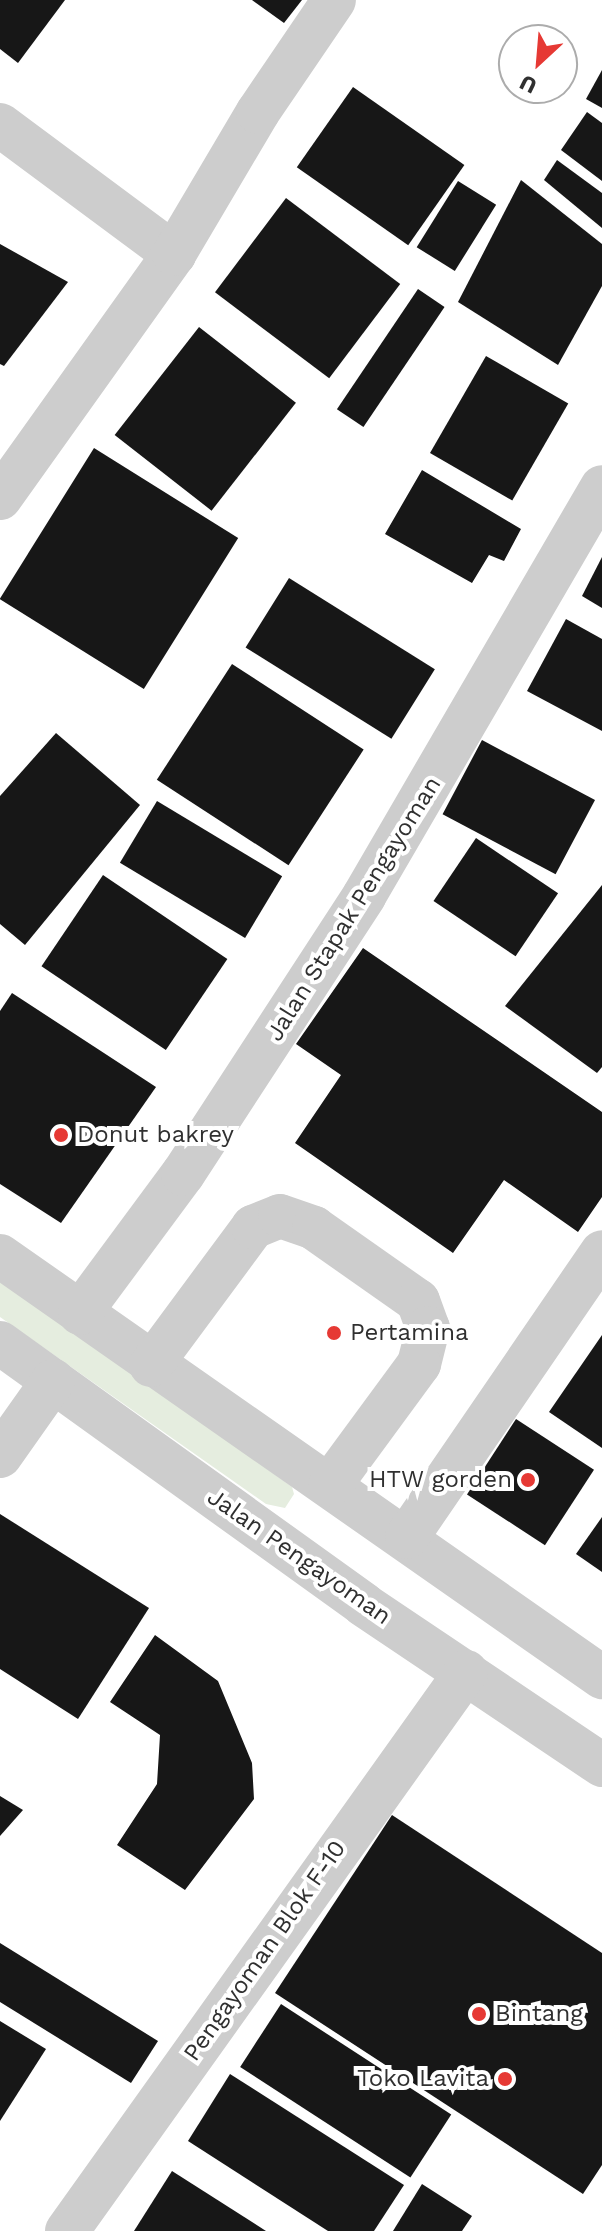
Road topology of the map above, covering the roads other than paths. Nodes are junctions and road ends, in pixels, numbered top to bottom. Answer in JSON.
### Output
{"nodes":[{"id":1,"x":334,"y":0,"type":"edge"},
{"id":2,"x":0,"y":125,"type":"edge"},
{"id":3,"x":174,"y":254,"type":"junction"},
{"id":4,"x":602,"y":487,"type":"edge"},
{"id":5,"x":0,"y":498,"type":"edge"},
{"id":6,"x":602,"y":1252,"type":"edge"},
{"id":7,"x":0,"y":1256,"type":"edge"},
{"id":8,"x":80,"y":1313,"type":"junction"},
{"id":9,"x":0,"y":1343,"type":"edge"},
{"id":10,"x":151,"y":1365,"type":"junction"},
{"id":11,"x":53,"y":1381,"type":"junction"},
{"id":12,"x":0,"y":1456,"type":"edge"},
{"id":13,"x":330,"y":1485,"type":"junction"},
{"id":14,"x":407,"y":1537,"type":"junction"},
{"id":15,"x":466,"y":1672,"type":"junction"},
{"id":16,"x":602,"y":1677,"type":"edge"},
{"id":17,"x":602,"y":1765,"type":"edge"},
{"id":18,"x":67,"y":2231,"type":"edge"}],
"edges":[{"from":1,"to":3,"type":"street"},
{"from":2,"to":3,"type":"street"},
{"from":3,"to":5,"type":"street"},
{"from":4,"to":8,"type":"street","name":"Jalan Stapak Pengayoman"},
{"from":6,"to":14,"type":"street"},
{"from":7,"to":8,"type":"street"},
{"from":8,"to":10,"type":"street"},
{"from":9,"to":11,"type":"street","name":"Jalan Pengayoman"},
{"from":10,"to":13,"type":"street"},
{"from":10,"to":13,"type":"street"},
{"from":11,"to":12,"type":"street"},
{"from":11,"to":15,"type":"street","name":"Jalan Pengayoman"},
{"from":13,"to":14,"type":"street"},
{"from":14,"to":16,"type":"street"},
{"from":15,"to":17,"type":"street","name":"Jalan Pengayoman"},
{"from":15,"to":18,"type":"street","name":"Pengayoman Blok F-10"}]}
